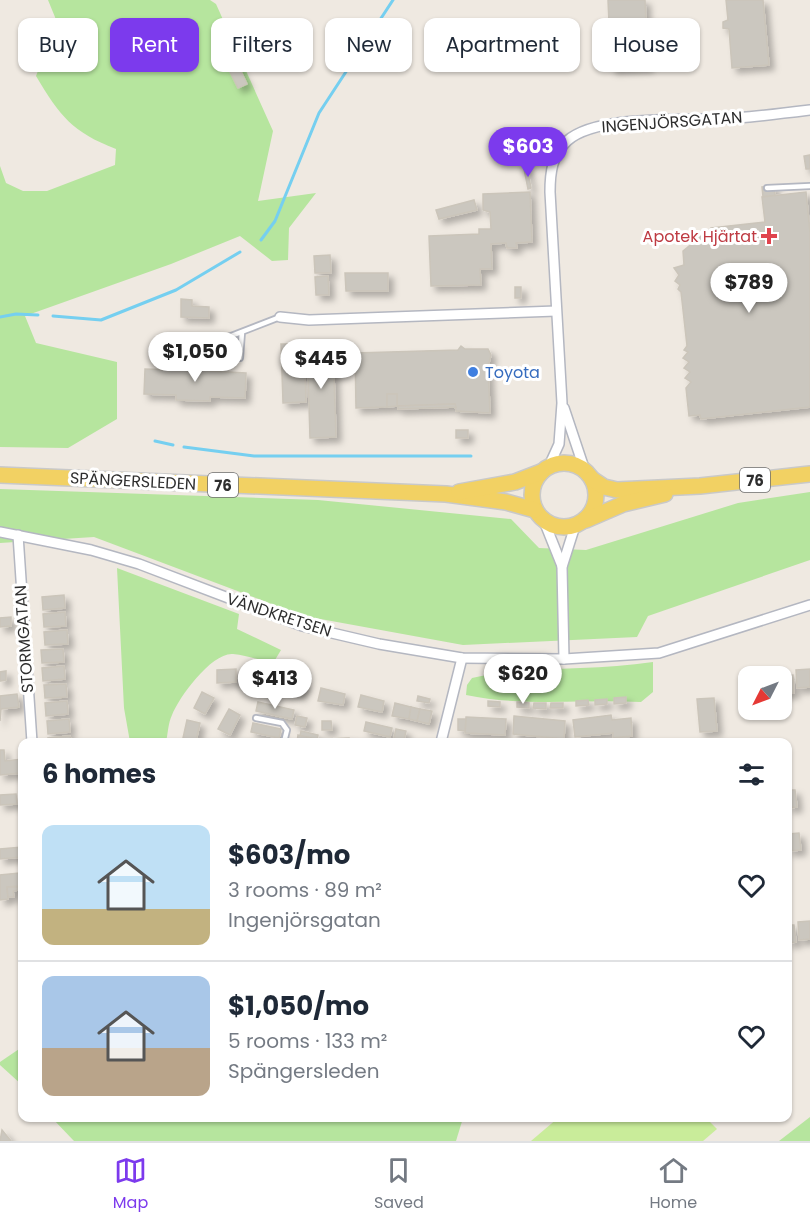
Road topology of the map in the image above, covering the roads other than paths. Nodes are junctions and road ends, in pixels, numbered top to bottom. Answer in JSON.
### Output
{"nodes":[{"id":1,"x":810,"y":110,"type":"edge"},
{"id":2,"x":810,"y":186,"type":"edge"},
{"id":3,"x":767,"y":188,"type":"dead end"},
{"id":4,"x":556,"y":311,"type":"junction"},
{"id":5,"x":280,"y":317,"type":"joint"},
{"id":6,"x":242,"y":332,"type":"junction"},
{"id":7,"x":562,"y":403,"type":"junction"},
{"id":8,"x":545,"y":469,"type":"junction"},
{"id":9,"x":810,"y":474,"type":"edge"},
{"id":10,"x":0,"y":475,"type":"edge"},
{"id":11,"x":589,"y":475,"type":"junction"},
{"id":12,"x":700,"y":486,"type":"junction"},
{"id":13,"x":446,"y":494,"type":"junction"},
{"id":14,"x":539,"y":515,"type":"junction"},
{"id":15,"x":580,"y":523,"type":"junction"},
{"id":16,"x":0,"y":532,"type":"edge"},
{"id":17,"x":18,"y":535,"type":"junction"},
{"id":18,"x":562,"y":567,"type":"junction"},
{"id":19,"x":810,"y":605,"type":"edge"},
{"id":20,"x":462,"y":658,"type":"junction"},
{"id":21,"x":564,"y":659,"type":"junction"},
{"id":22,"x":256,"y":718,"type":"dead end"},
{"id":23,"x":32,"y":738,"type":"edge"},
{"id":24,"x":285,"y":738,"type":"edge"},
{"id":25,"x":442,"y":738,"type":"edge"}],
"edges":[{"from":1,"to":4,"type":"street","name":"INGENJÖRSGATAN"},
{"from":2,"to":3,"type":"lane"},
{"from":4,"to":5,"type":"street"},
{"from":4,"to":7,"type":"street","name":"INGENJÖRSGATAN"},
{"from":5,"to":6,"type":"lane"},
{"from":6,"to":6,"type":"lane"},
{"from":7,"to":8,"type":"street","name":"INGENJÖRSGATAN"},
{"from":7,"to":11,"type":"street","name":"INGENJÖRSGATAN"},
{"from":8,"to":11,"type":"main road","name":"SPÄNGERSLEDEN"},
{"from":8,"to":13,"type":"main road","name":"SPÄNGERSLEDEN","number":"76"},
{"from":8,"to":14,"type":"main road"},
{"from":9,"to":12,"type":"main road","name":"SPÄNGERSLEDEN","number":"76"},
{"from":10,"to":13,"type":"main road","name":"SPÄNGERSLEDEN","number":"76"},
{"from":11,"to":12,"type":"main road","name":"SPÄNGERSLEDEN","number":"76"},
{"from":11,"to":15,"type":"main road"},
{"from":12,"to":15,"type":"main road","name":"SPÄNGERSLEDEN","number":"76"},
{"from":13,"to":14,"type":"main road","name":"SPÄNGERSLEDEN","number":"76"},
{"from":14,"to":15,"type":"main road","name":"SPÄNGERSLEDEN"},
{"from":14,"to":18,"type":"street"},
{"from":15,"to":18,"type":"street"},
{"from":16,"to":17,"type":"street","name":"VÄNDKRETSEN"},
{"from":17,"to":20,"type":"street","name":"VÄNDKRETSEN"},
{"from":17,"to":23,"type":"street","name":"STORMGATAN"},
{"from":18,"to":21,"type":"street"},
{"from":19,"to":21,"type":"street","name":"VÄNDKRETSEN"},
{"from":20,"to":21,"type":"street","name":"VÄNDKRETSEN"},
{"from":20,"to":25,"type":"street"},
{"from":22,"to":24,"type":"lane"}]}
